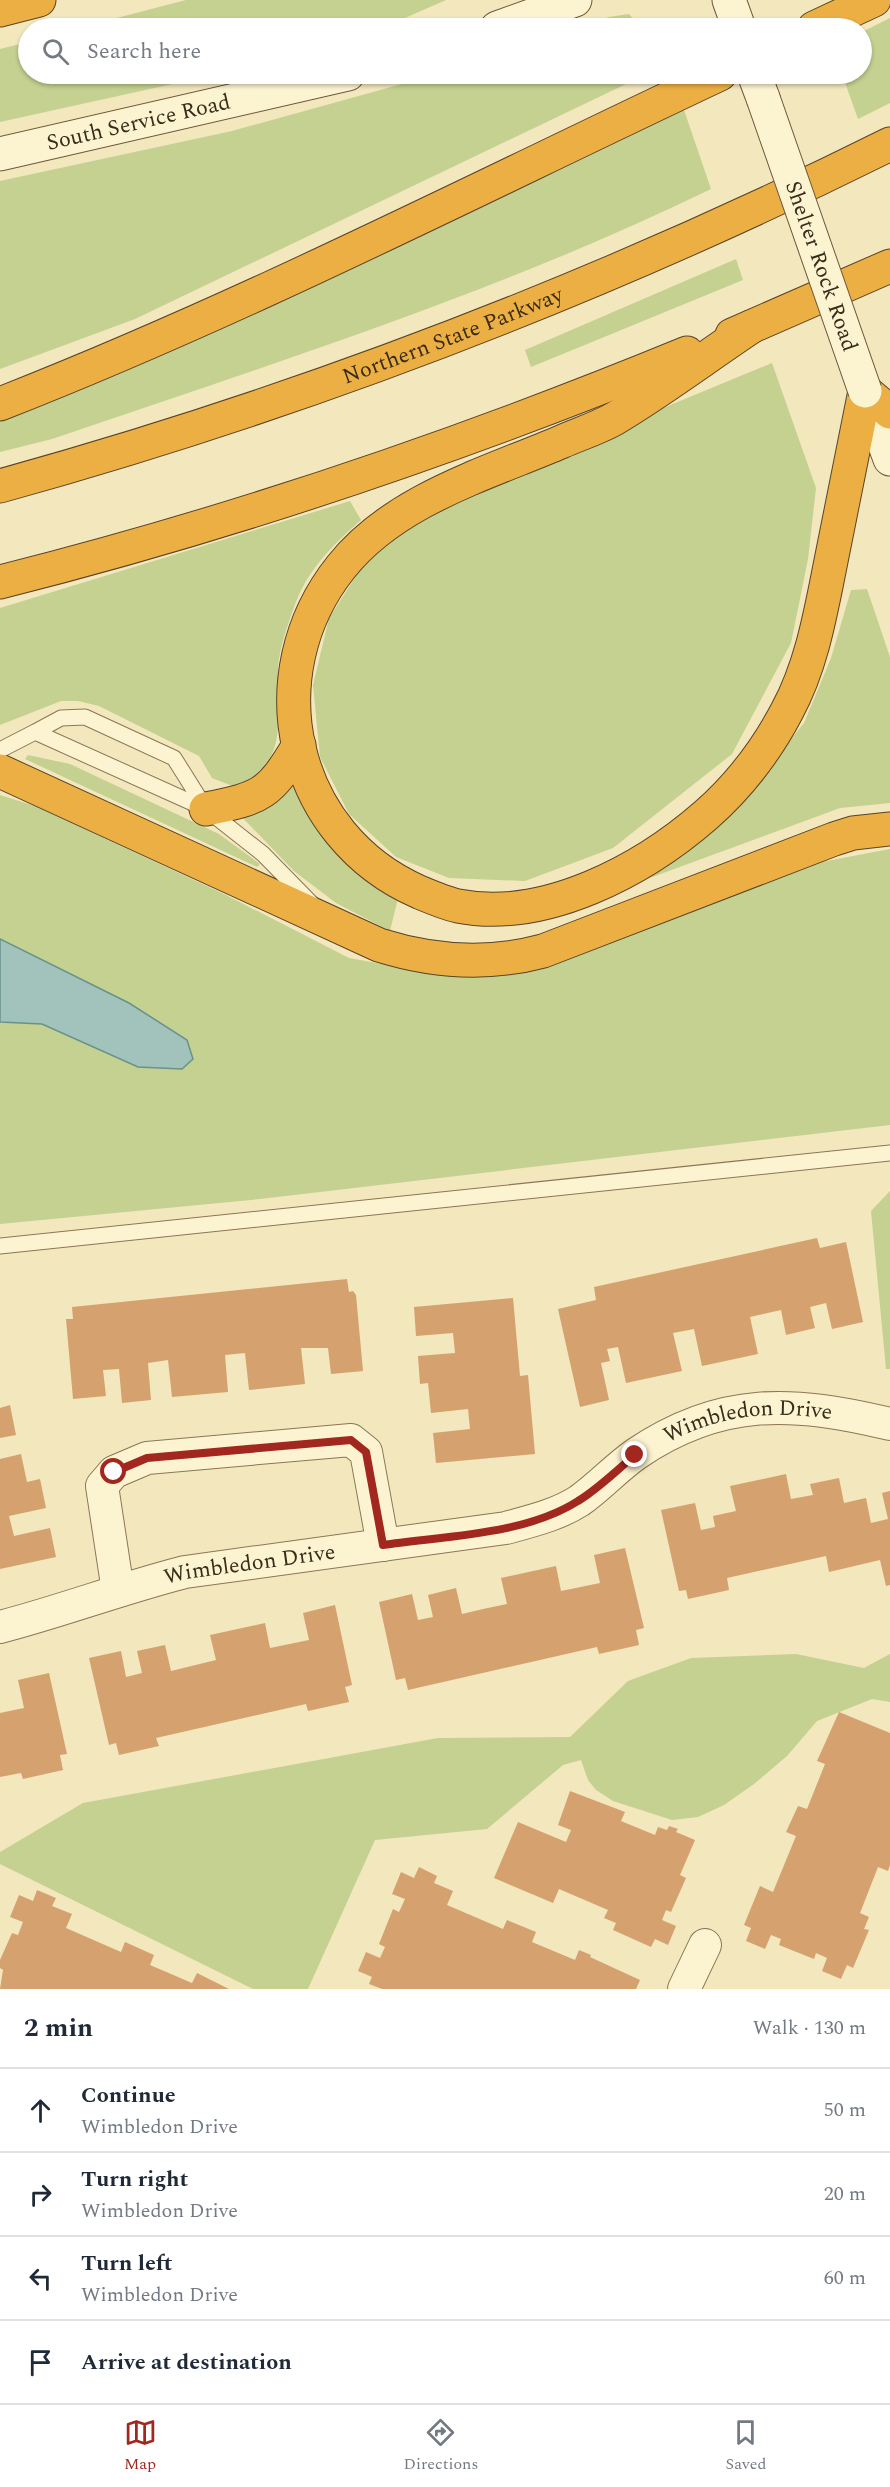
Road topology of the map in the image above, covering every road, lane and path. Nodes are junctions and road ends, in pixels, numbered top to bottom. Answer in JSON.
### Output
{"nodes":[{"id":1,"x":39,"y":0,"type":"edge"},
{"id":2,"x":575,"y":0,"type":"edge"},
{"id":3,"x":729,"y":0,"type":"edge"},
{"id":4,"x":874,"y":0,"type":"edge"},
{"id":5,"x":0,"y":10,"type":"edge"},
{"id":6,"x":525,"y":18,"type":"edge"},
{"id":7,"x":735,"y":18,"type":"edge"},
{"id":8,"x":835,"y":18,"type":"edge"},
{"id":9,"x":304,"y":84,"type":"edge"},
{"id":10,"x":699,"y":84,"type":"edge"},
{"id":11,"x":759,"y":86,"type":"edge"},
{"id":12,"x":890,"y":144,"type":"edge"},
{"id":13,"x":0,"y":154,"type":"edge"},
{"id":14,"x":890,"y":266,"type":"edge"},
{"id":15,"x":751,"y":327,"type":"junction"},
{"id":16,"x":865,"y":391,"type":"junction"},
{"id":17,"x":0,"y":404,"type":"edge"},
{"id":18,"x":890,"y":412,"type":"edge"},
{"id":19,"x":890,"y":459,"type":"edge"},
{"id":20,"x":0,"y":486,"type":"edge"},
{"id":21,"x":0,"y":582,"type":"edge"},
{"id":22,"x":35,"y":732,"type":"junction"},
{"id":23,"x":298,"y":745,"type":"junction"},
{"id":24,"x":0,"y":750,"type":"edge"},
{"id":25,"x":0,"y":771,"type":"edge"},
{"id":26,"x":206,"y":809,"type":"junction"},
{"id":27,"x":890,"y":829,"type":"edge"},
{"id":28,"x":330,"y":922,"type":"junction"},
{"id":29,"x":890,"y":1153,"type":"edge"},
{"id":30,"x":0,"y":1246,"type":"edge"},
{"id":31,"x":890,"y":1424,"type":"edge"},
{"id":32,"x":383,"y":1545,"type":"junction"},
{"id":33,"x":118,"y":1591,"type":"junction"},
{"id":34,"x":0,"y":1627,"type":"edge"},
{"id":35,"x":705,"y":1945,"type":"dead end"},
{"id":36,"x":684,"y":1989,"type":"edge"}],
"edges":[{"from":1,"to":5,"type":"highway"},
{"from":2,"to":6,"type":"main road"},
{"from":3,"to":7,"type":"main road"},
{"from":4,"to":8,"type":"highway"},
{"from":9,"to":13,"type":"main road","name":"South Service Road"},
{"from":10,"to":17,"type":"highway"},
{"from":11,"to":16,"type":"main road","name":"Shelter Rock Road","bridge":true},
{"from":12,"to":20,"type":"highway","name":"Northern State Parkway"},
{"from":14,"to":15,"type":"highway"},
{"from":15,"to":21,"type":"highway"},
{"from":15,"to":23,"type":"highway"},
{"from":16,"to":18,"type":"highway"},
{"from":16,"to":19,"type":"main road","name":"Shelter Rock Road"},
{"from":16,"to":23,"type":"highway"},
{"from":22,"to":24,"type":"lane"},
{"from":22,"to":26,"type":"lane"},
{"from":22,"to":26,"type":"lane"},
{"from":23,"to":26,"type":"highway"},
{"from":25,"to":28,"type":"highway"},
{"from":26,"to":28,"type":"lane"},
{"from":27,"to":28,"type":"highway"},
{"from":29,"to":30,"type":"lane"},
{"from":31,"to":32,"type":"street","name":"Wimbledon Drive"},
{"from":32,"to":33,"type":"street","name":"Wimbledon Drive"},
{"from":32,"to":33,"type":"street"},
{"from":33,"to":34,"type":"street","name":"Wimbledon Drive"},
{"from":35,"to":36,"type":"street"}]}
